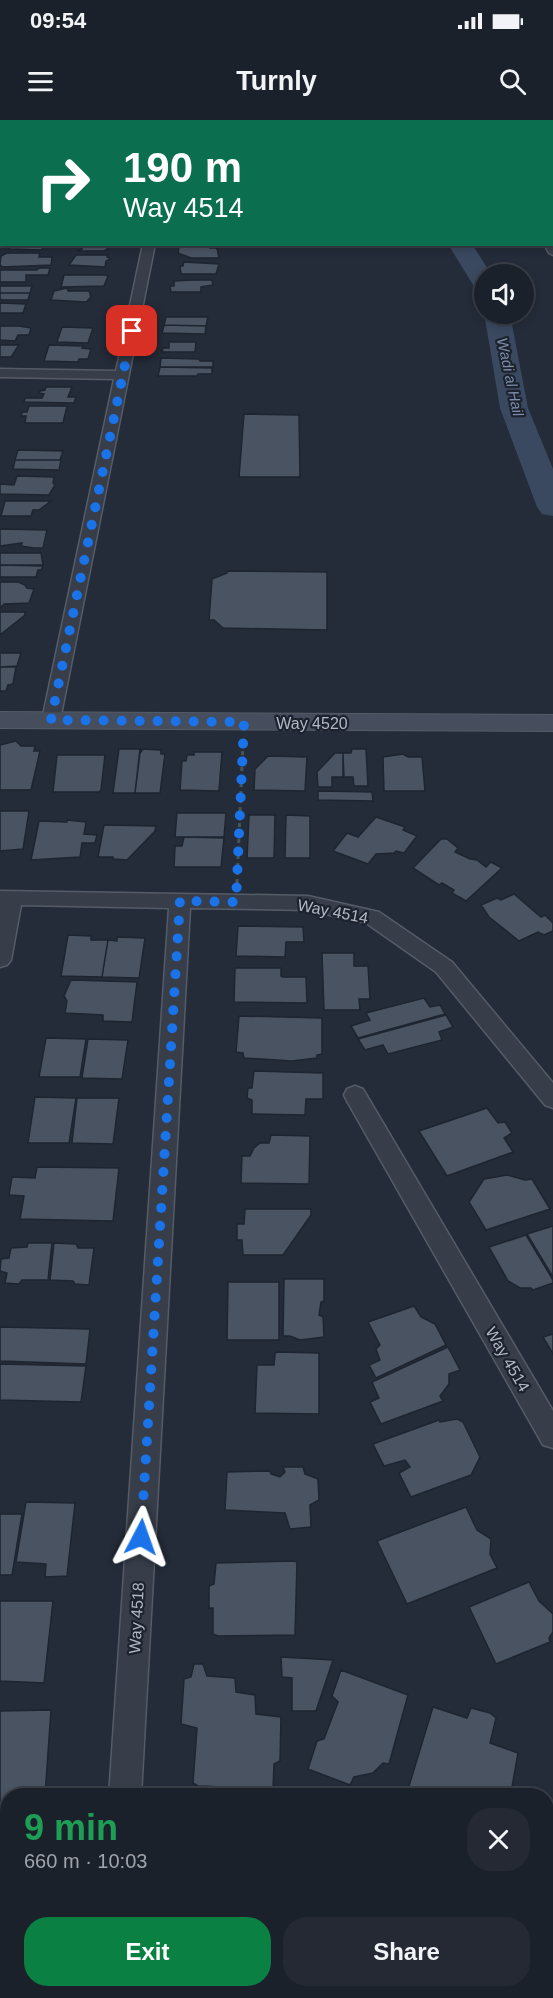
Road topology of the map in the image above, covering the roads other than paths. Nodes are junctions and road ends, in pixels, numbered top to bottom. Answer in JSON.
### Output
{"nodes":[{"id":1,"x":149,"y":246,"type":"edge"},
{"id":2,"x":0,"y":373,"type":"edge"},
{"id":3,"x":123,"y":375,"type":"junction"},
{"id":4,"x":0,"y":720,"type":"edge"},
{"id":5,"x":51,"y":720,"type":"junction"},
{"id":6,"x":553,"y":723,"type":"edge"},
{"id":7,"x":6,"y":899,"type":"edge"},
{"id":8,"x":180,"y":901,"type":"junction"},
{"id":9,"x":0,"y":960,"type":"edge"},
{"id":10,"x":355,"y":1095,"type":"dead end"},
{"id":11,"x":553,"y":1099,"type":"edge"},
{"id":12,"x":553,"y":1436,"type":"edge"},
{"id":13,"x":125,"y":1788,"type":"edge"}],
"edges":[{"from":1,"to":3,"type":"street"},
{"from":2,"to":3,"type":"street"},
{"from":3,"to":5,"type":"street"},
{"from":4,"to":5,"type":"street","name":"Way 4520"},
{"from":5,"to":6,"type":"street","name":"Way 4520"},
{"from":7,"to":8,"type":"street","name":"Way 4514"},
{"from":7,"to":9,"type":"street"},
{"from":8,"to":11,"type":"street","name":"Way 4514"},
{"from":8,"to":13,"type":"street","name":"Way 4518"},
{"from":10,"to":12,"type":"street","name":"Way 4514"}]}
